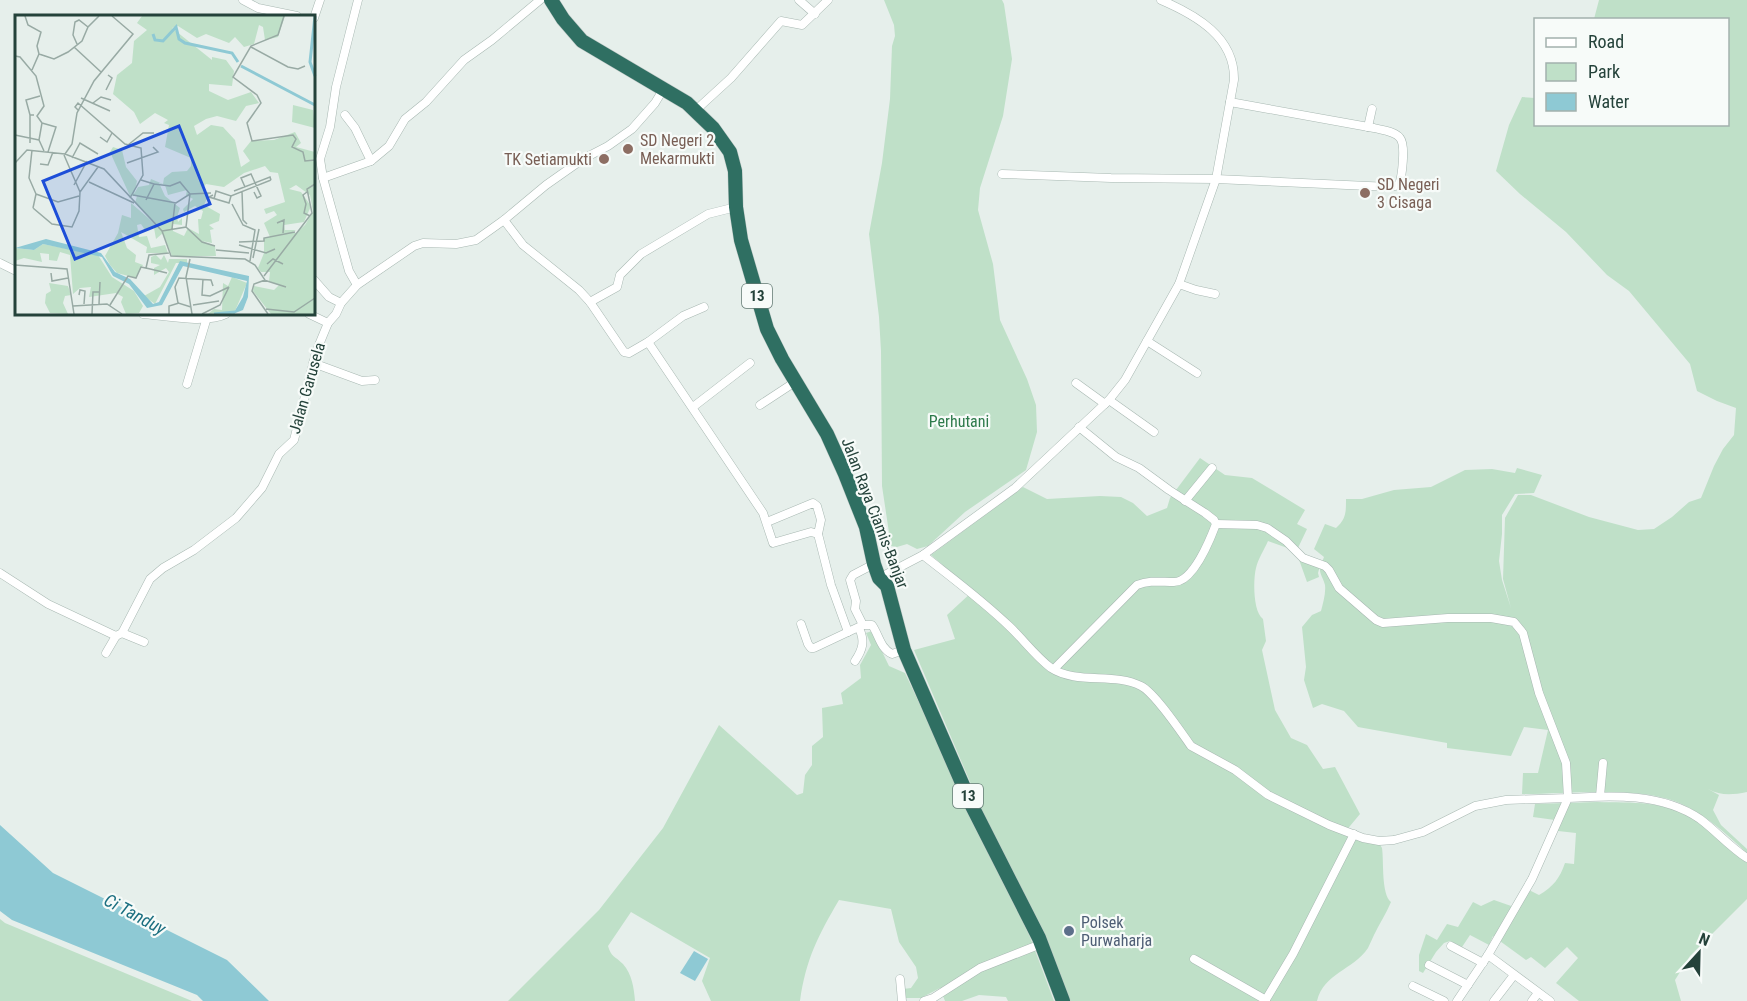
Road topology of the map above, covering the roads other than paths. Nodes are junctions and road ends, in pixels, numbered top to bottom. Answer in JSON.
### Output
{"nodes":[{"id":1,"x":243,"y":0,"type":"edge"},
{"id":2,"x":320,"y":0,"type":"edge"},
{"id":3,"x":358,"y":0,"type":"edge"},
{"id":4,"x":540,"y":0,"type":"edge"},
{"id":5,"x":551,"y":0,"type":"edge"},
{"id":6,"x":799,"y":0,"type":"edge"},
{"id":7,"x":828,"y":0,"type":"edge"},
{"id":8,"x":1161,"y":0,"type":"edge"},
{"id":9,"x":815,"y":14,"type":"junction"},
{"id":10,"x":292,"y":15,"type":"edge"},
{"id":11,"x":315,"y":15,"type":"edge"},
{"id":12,"x":664,"y":88,"type":"junction"},
{"id":13,"x":1230,"y":102,"type":"junction"},
{"id":14,"x":1371,"y":109,"type":"dead end"},
{"id":15,"x":696,"y":110,"type":"junction"},
{"id":16,"x":345,"y":115,"type":"dead end"},
{"id":17,"x":1368,"y":127,"type":"junction"},
{"id":18,"x":371,"y":161,"type":"junction"},
{"id":19,"x":1002,"y":174,"type":"dead end"},
{"id":20,"x":323,"y":178,"type":"junction"},
{"id":21,"x":1216,"y":179,"type":"junction"},
{"id":22,"x":736,"y":207,"type":"junction"},
{"id":23,"x":504,"y":220,"type":"junction"},
{"id":24,"x":0,"y":263,"type":"edge"},
{"id":25,"x":15,"y":270,"type":"edge"},
{"id":26,"x":315,"y":281,"type":"edge"},
{"id":27,"x":1179,"y":284,"type":"junction"},
{"id":28,"x":357,"y":285,"type":"junction"},
{"id":29,"x":1215,"y":294,"type":"dead end"},
{"id":30,"x":590,"y":302,"type":"junction"},
{"id":31,"x":341,"y":303,"type":"junction"},
{"id":32,"x":704,"y":307,"type":"dead end"},
{"id":33,"x":175,"y":315,"type":"edge"},
{"id":34,"x":224,"y":315,"type":"edge"},
{"id":35,"x":311,"y":315,"type":"edge"},
{"id":36,"x":207,"y":316,"type":"edge"},
{"id":37,"x":328,"y":323,"type":"junction"},
{"id":38,"x":1147,"y":341,"type":"junction"},
{"id":39,"x":648,"y":342,"type":"junction"},
{"id":40,"x":313,"y":363,"type":"junction"},
{"id":41,"x":750,"y":363,"type":"dead end"},
{"id":42,"x":1197,"y":373,"type":"dead end"},
{"id":43,"x":375,"y":380,"type":"dead end"},
{"id":44,"x":795,"y":382,"type":"junction"},
{"id":45,"x":1076,"y":383,"type":"dead end"},
{"id":46,"x":188,"y":384,"type":"dead end"},
{"id":47,"x":1107,"y":402,"type":"junction"},
{"id":48,"x":760,"y":405,"type":"dead end"},
{"id":49,"x":693,"y":407,"type":"junction"},
{"id":50,"x":1079,"y":428,"type":"junction"},
{"id":51,"x":1154,"y":432,"type":"dead end"},
{"id":52,"x":1212,"y":468,"type":"dead end"},
{"id":53,"x":1185,"y":501,"type":"junction"},
{"id":54,"x":767,"y":522,"type":"junction"},
{"id":55,"x":1216,"y":524,"type":"junction"},
{"id":56,"x":818,"y":534,"type":"junction"},
{"id":57,"x":923,"y":555,"type":"junction"},
{"id":58,"x":877,"y":571,"type":"junction"},
{"id":59,"x":0,"y":573,"type":"edge"},
{"id":60,"x":801,"y":624,"type":"dead end"},
{"id":61,"x":861,"y":626,"type":"junction"},
{"id":62,"x":848,"y":632,"type":"junction"},
{"id":63,"x":119,"y":634,"type":"junction"},
{"id":64,"x":144,"y":642,"type":"dead end"},
{"id":65,"x":904,"y":650,"type":"junction"},
{"id":66,"x":106,"y":653,"type":"dead end"},
{"id":67,"x":855,"y":661,"type":"dead end"},
{"id":68,"x":1054,"y":669,"type":"junction"},
{"id":69,"x":1603,"y":763,"type":"dead end"},
{"id":70,"x":1600,"y":796,"type":"junction"},
{"id":71,"x":1568,"y":798,"type":"junction"},
{"id":72,"x":1354,"y":834,"type":"junction"},
{"id":73,"x":1747,"y":858,"type":"edge"},
{"id":74,"x":1041,"y":944,"type":"junction"},
{"id":75,"x":1451,"y":946,"type":"dead end"},
{"id":76,"x":1488,"y":955,"type":"junction"},
{"id":77,"x":1194,"y":959,"type":"dead end"},
{"id":78,"x":1483,"y":963,"type":"junction"},
{"id":79,"x":1429,"y":965,"type":"dead end"},
{"id":80,"x":1514,"y":975,"type":"junction"},
{"id":81,"x":900,"y":979,"type":"dead end"},
{"id":82,"x":1468,"y":985,"type":"junction"},
{"id":83,"x":1413,"y":986,"type":"dead end"},
{"id":84,"x":1538,"y":993,"type":"junction"},
{"id":85,"x":1266,"y":1000,"type":"edge"},
{"id":86,"x":903,"y":1001,"type":"edge"},
{"id":87,"x":924,"y":1001,"type":"edge"},
{"id":88,"x":1063,"y":1001,"type":"edge"},
{"id":89,"x":1444,"y":1001,"type":"edge"},
{"id":90,"x":1457,"y":1001,"type":"edge"},
{"id":91,"x":1494,"y":1001,"type":"edge"},
{"id":92,"x":1532,"y":1001,"type":"edge"},
{"id":93,"x":1550,"y":1001,"type":"edge"}],
"edges":[{"from":1,"to":10,"type":"street"},
{"from":2,"to":11,"type":"street"},
{"from":3,"to":20,"type":"street"},
{"from":4,"to":18,"type":"street"},
{"from":5,"to":12,"type":"highway","name":"Jalan Raya Ciamis-Banjar","number":"13"},
{"from":6,"to":9,"type":"street"},
{"from":7,"to":9,"type":"street"},
{"from":8,"to":13,"type":"street"},
{"from":9,"to":15,"type":"street"},
{"from":12,"to":15,"type":"highway","name":"Jalan Raya Ciamis-Banjar","number":"13"},
{"from":12,"to":23,"type":"street","name":"Jalan Garusela"},
{"from":13,"to":17,"type":"street"},
{"from":13,"to":21,"type":"street"},
{"from":14,"to":17,"type":"street"},
{"from":15,"to":22,"type":"highway","name":"Jalan Raya Ciamis-Banjar","number":"13"},
{"from":16,"to":18,"type":"street"},
{"from":17,"to":21,"type":"street"},
{"from":18,"to":20,"type":"street"},
{"from":19,"to":21,"type":"street"},
{"from":20,"to":28,"type":"street"},
{"from":21,"to":27,"type":"street"},
{"from":22,"to":30,"type":"street"},
{"from":22,"to":44,"type":"highway","name":"Jalan Raya Ciamis-Banjar","number":"13"},
{"from":23,"to":28,"type":"street","name":"Jalan Garusela"},
{"from":23,"to":30,"type":"street"},
{"from":24,"to":25,"type":"street"},
{"from":26,"to":31,"type":"street"},
{"from":27,"to":29,"type":"street"},
{"from":27,"to":38,"type":"street"},
{"from":28,"to":31,"type":"street","name":"Jalan Garusela"},
{"from":30,"to":39,"type":"street"},
{"from":31,"to":37,"type":"street","name":"Jalan Garusela"},
{"from":32,"to":39,"type":"street"},
{"from":33,"to":36,"type":"street"},
{"from":34,"to":36,"type":"street"},
{"from":35,"to":37,"type":"street"},
{"from":36,"to":46,"type":"street"},
{"from":37,"to":40,"type":"street","name":"Jalan Garusela"},
{"from":38,"to":42,"type":"street"},
{"from":38,"to":47,"type":"street"},
{"from":39,"to":49,"type":"street"},
{"from":40,"to":43,"type":"street"},
{"from":40,"to":63,"type":"street","name":"Jalan Garusela"},
{"from":41,"to":49,"type":"street"},
{"from":44,"to":48,"type":"street"},
{"from":44,"to":58,"type":"highway","name":"Jalan Raya Ciamis-Banjar","number":"13"},
{"from":45,"to":47,"type":"street"},
{"from":47,"to":50,"type":"street"},
{"from":47,"to":51,"type":"street"},
{"from":49,"to":54,"type":"street"},
{"from":50,"to":53,"type":"street"},
{"from":50,"to":57,"type":"street"},
{"from":52,"to":53,"type":"street"},
{"from":53,"to":55,"type":"street"},
{"from":54,"to":56,"type":"street"},
{"from":54,"to":56,"type":"street"},
{"from":55,"to":68,"type":"street"},
{"from":55,"to":71,"type":"street"},
{"from":56,"to":62,"type":"street"},
{"from":57,"to":58,"type":"street"},
{"from":57,"to":68,"type":"street"},
{"from":58,"to":61,"type":"street"},
{"from":58,"to":65,"type":"highway","name":"Jalan Raya Ciamis-Banjar","number":"13"},
{"from":59,"to":63,"type":"street"},
{"from":60,"to":62,"type":"street"},
{"from":61,"to":62,"type":"street"},
{"from":61,"to":65,"type":"street"},
{"from":61,"to":67,"type":"street"},
{"from":63,"to":64,"type":"street"},
{"from":63,"to":66,"type":"street","name":"Jalan Garusela"},
{"from":65,"to":74,"type":"highway","name":"Jalan Raya Ciamis-Banjar","number":"13"},
{"from":68,"to":72,"type":"street"},
{"from":69,"to":70,"type":"street"},
{"from":70,"to":71,"type":"street"},
{"from":70,"to":73,"type":"street"},
{"from":71,"to":72,"type":"street"},
{"from":71,"to":76,"type":"street"},
{"from":72,"to":85,"type":"street"},
{"from":74,"to":87,"type":"street"},
{"from":74,"to":88,"type":"highway","name":"Jalan Raya Ciamis-Banjar","number":"13"},
{"from":75,"to":78,"type":"street"},
{"from":76,"to":78,"type":"street"},
{"from":76,"to":80,"type":"street"},
{"from":77,"to":85,"type":"street"},
{"from":78,"to":82,"type":"street"},
{"from":79,"to":82,"type":"street"},
{"from":80,"to":84,"type":"street"},
{"from":80,"to":91,"type":"street"},
{"from":81,"to":86,"type":"street"},
{"from":82,"to":90,"type":"street"},
{"from":83,"to":89,"type":"street"},
{"from":84,"to":92,"type":"street"},
{"from":84,"to":93,"type":"street"}]}
